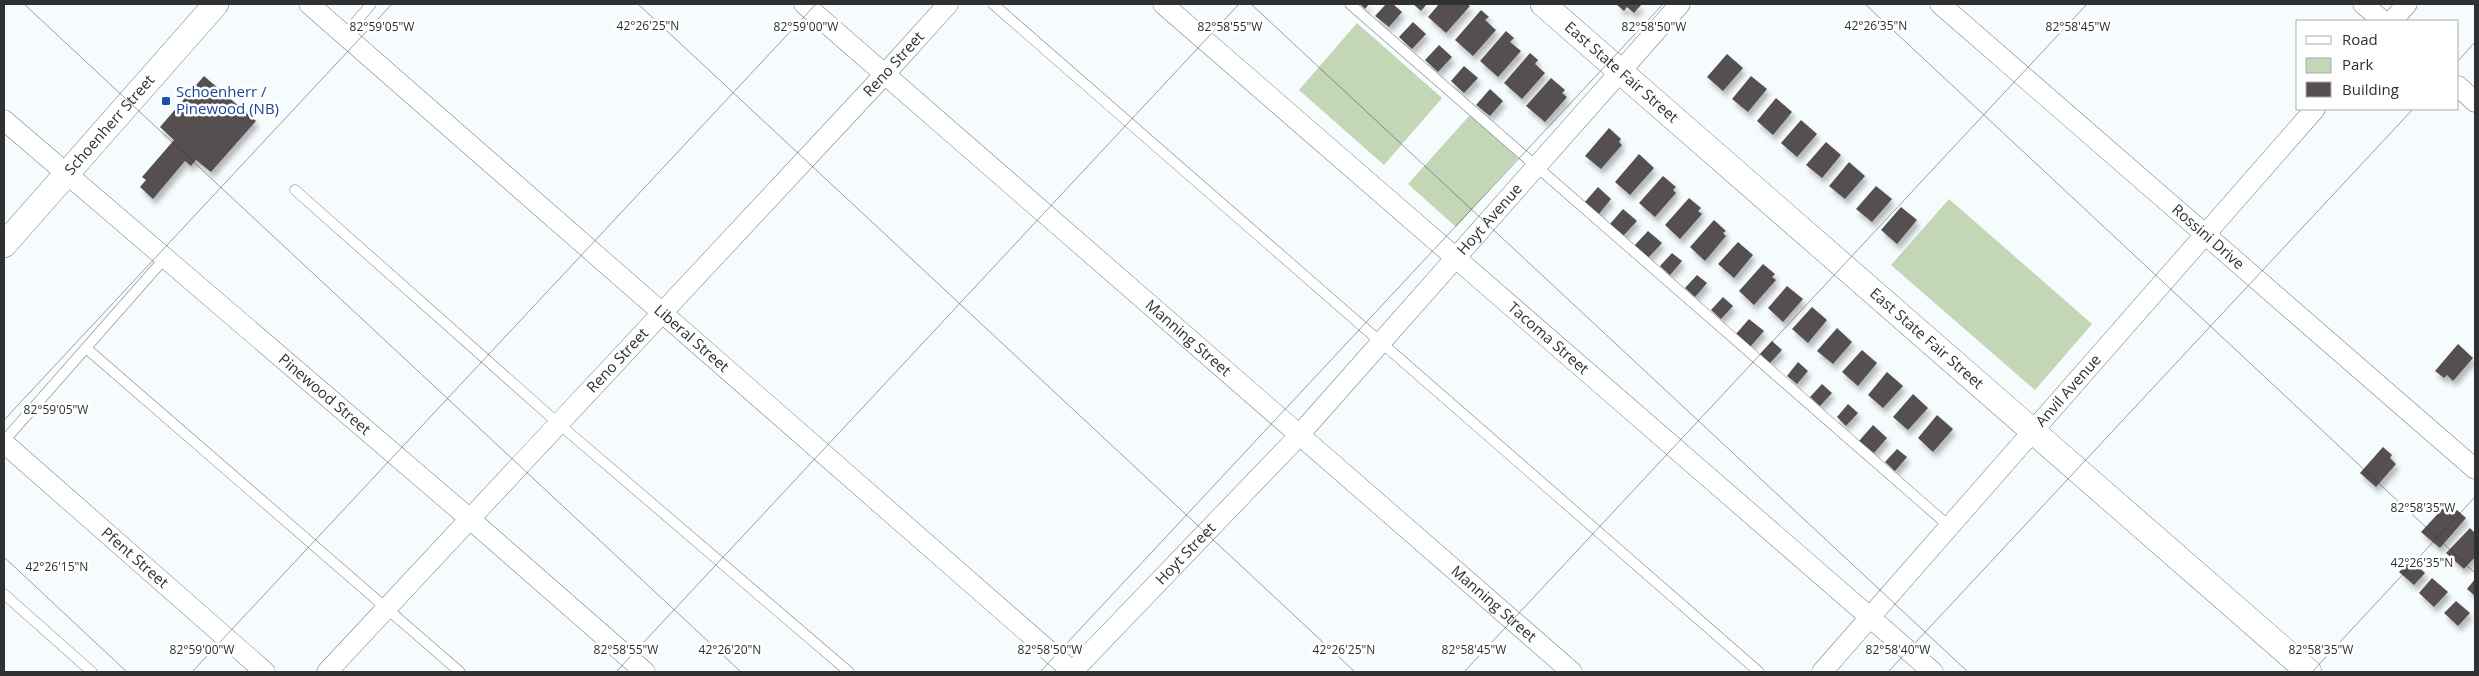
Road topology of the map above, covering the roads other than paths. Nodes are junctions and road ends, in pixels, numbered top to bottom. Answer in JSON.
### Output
{"nodes":[{"id":1,"x":216,"y":4,"type":"edge"},
{"id":2,"x":309,"y":4,"type":"edge"},
{"id":3,"x":371,"y":4,"type":"edge"},
{"id":4,"x":804,"y":4,"type":"edge"},
{"id":5,"x":948,"y":4,"type":"edge"},
{"id":6,"x":992,"y":4,"type":"edge"},
{"id":7,"x":1163,"y":4,"type":"edge"},
{"id":8,"x":1350,"y":4,"type":"edge"},
{"id":9,"x":1543,"y":4,"type":"edge"},
{"id":10,"x":1680,"y":4,"type":"edge"},
{"id":11,"x":1940,"y":4,"type":"edge"},
{"id":12,"x":2363,"y":4,"type":"edge"},
{"id":13,"x":2407,"y":4,"type":"edge"},
{"id":14,"x":2382,"y":20,"type":"edge"},
{"id":15,"x":2393,"y":20,"type":"edge"},
{"id":16,"x":346,"y":35,"type":"junction"},
{"id":17,"x":1621,"y":71,"type":"junction"},
{"id":18,"x":885,"y":74,"type":"junction"},
{"id":19,"x":2459,"y":87,"type":"edge"},
{"id":20,"x":2475,"y":102,"type":"edge"},
{"id":21,"x":2314,"y":110,"type":"edge"},
{"id":22,"x":4,"y":120,"type":"edge"},
{"id":23,"x":1535,"y":167,"type":"junction"},
{"id":24,"x":66,"y":174,"type":"junction"},
{"id":25,"x":295,"y":190,"type":"dead end"},
{"id":26,"x":2204,"y":234,"type":"junction"},
{"id":27,"x":4,"y":245,"type":"edge"},
{"id":28,"x":165,"y":258,"type":"junction"},
{"id":29,"x":1455,"y":258,"type":"junction"},
{"id":30,"x":663,"y":313,"type":"junction"},
{"id":31,"x":1380,"y":342,"type":"junction"},
{"id":32,"x":86,"y":348,"type":"junction"},
{"id":33,"x":559,"y":424,"type":"junction"},
{"id":34,"x":2031,"y":431,"type":"junction"},
{"id":35,"x":1299,"y":434,"type":"junction"},
{"id":36,"x":4,"y":442,"type":"edge"},
{"id":37,"x":2475,"y":469,"type":"edge"},
{"id":38,"x":470,"y":519,"type":"junction"},
{"id":39,"x":1949,"y":526,"type":"junction"},
{"id":40,"x":4,"y":594,"type":"edge"},
{"id":41,"x":387,"y":608,"type":"junction"},
{"id":42,"x":1871,"y":618,"type":"junction"},
{"id":43,"x":92,"y":672,"type":"edge"},
{"id":44,"x":265,"y":672,"type":"edge"},
{"id":45,"x":327,"y":672,"type":"edge"},
{"id":46,"x":460,"y":672,"type":"edge"},
{"id":47,"x":645,"y":672,"type":"edge"},
{"id":48,"x":849,"y":672,"type":"edge"},
{"id":49,"x":1073,"y":672,"type":"edge"},
{"id":50,"x":1572,"y":672,"type":"edge"},
{"id":51,"x":1759,"y":672,"type":"edge"},
{"id":52,"x":1822,"y":672,"type":"edge"},
{"id":53,"x":1933,"y":672,"type":"edge"},
{"id":54,"x":2309,"y":672,"type":"edge"}],
"edges":[{"from":1,"to":24,"type":"street","name":"Schoenherr Street"},
{"from":2,"to":16,"type":"street","name":"Liberal Street"},
{"from":3,"to":16,"type":"lane"},
{"from":4,"to":18,"type":"street","name":"Manning Street"},
{"from":5,"to":18,"type":"street","name":"Reno Street"},
{"from":6,"to":31,"type":"lane"},
{"from":7,"to":29,"type":"street","name":"Tacoma Street"},
{"from":8,"to":23,"type":"lane"},
{"from":9,"to":17,"type":"street","name":"East State Fair Street"},
{"from":10,"to":17,"type":"street","name":"Hoyt Avenue"},
{"from":11,"to":26,"type":"street","name":"Rossini Drive"},
{"from":12,"to":14,"type":"street"},
{"from":13,"to":15,"type":"street"},
{"from":16,"to":30,"type":"street","name":"Liberal Street"},
{"from":17,"to":23,"type":"street","name":"Hoyt Avenue"},
{"from":17,"to":34,"type":"street","name":"East State Fair Street"},
{"from":18,"to":30,"type":"street","name":"Reno Street"},
{"from":18,"to":35,"type":"street","name":"Manning Street"},
{"from":19,"to":20,"type":"street"},
{"from":21,"to":26,"type":"street","name":"Anvil Avenue"},
{"from":22,"to":24,"type":"street","name":"Pinewood Street"},
{"from":23,"to":29,"type":"street","name":"Hoyt Avenue"},
{"from":23,"to":39,"type":"lane"},
{"from":24,"to":27,"type":"street","name":"Schoenherr Street"},
{"from":24,"to":28,"type":"street","name":"Pinewood Street"},
{"from":25,"to":33,"type":"lane"},
{"from":26,"to":34,"type":"street","name":"Anvil Avenue"},
{"from":26,"to":37,"type":"street","name":"Rossini Drive"},
{"from":28,"to":32,"type":"lane"},
{"from":28,"to":38,"type":"street","name":"Pinewood Street"},
{"from":29,"to":31,"type":"street","name":"Hoyt Avenue"},
{"from":29,"to":42,"type":"street","name":"Tacoma Street"},
{"from":30,"to":33,"type":"street","name":"Reno Street"},
{"from":30,"to":49,"type":"street","name":"Liberal Street"},
{"from":31,"to":35,"type":"street","name":"Hoyt Avenue"},
{"from":31,"to":51,"type":"lane"},
{"from":32,"to":36,"type":"lane"},
{"from":32,"to":41,"type":"lane"},
{"from":33,"to":38,"type":"street","name":"Reno Street"},
{"from":33,"to":48,"type":"lane"},
{"from":34,"to":39,"type":"street","name":"Anvil Avenue"},
{"from":34,"to":54,"type":"street","name":"East State Fair Street"},
{"from":35,"to":49,"type":"street","name":"Hoyt Street"},
{"from":35,"to":50,"type":"street","name":"Manning Street"},
{"from":36,"to":44,"type":"street","name":"Pfent Street"},
{"from":38,"to":41,"type":"street","name":"Reno Street"},
{"from":38,"to":47,"type":"street","name":"Pinewood Street"},
{"from":39,"to":42,"type":"street","name":"Anvil Avenue"},
{"from":40,"to":43,"type":"lane"},
{"from":41,"to":45,"type":"street","name":"Reno Street"},
{"from":41,"to":46,"type":"lane"},
{"from":42,"to":52,"type":"street","name":"Anvil Avenue"},
{"from":42,"to":53,"type":"street","name":"Tacoma Street"}]}
